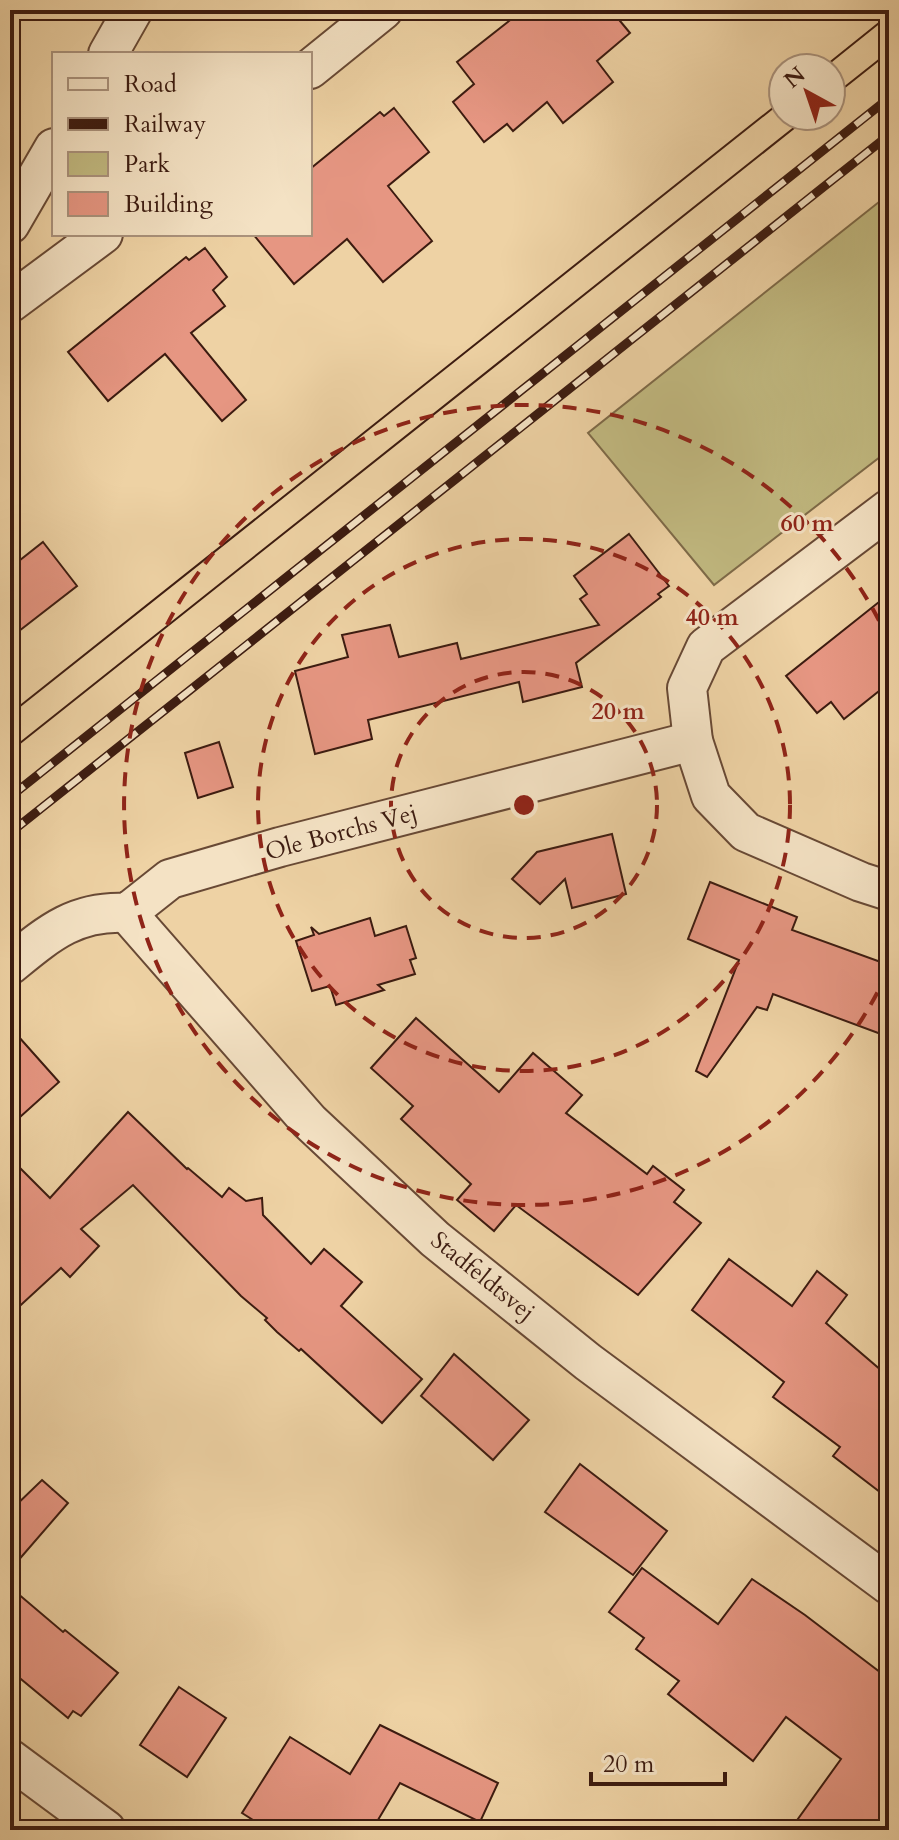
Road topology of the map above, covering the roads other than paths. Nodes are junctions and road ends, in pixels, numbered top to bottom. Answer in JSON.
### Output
{"nodes":[{"id":1,"x":133,"y":10,"type":"edge"},
{"id":2,"x":383,"y":10,"type":"edge"},
{"id":3,"x":109,"y":52,"type":"edge"},
{"id":4,"x":312,"y":67,"type":"edge"},
{"id":5,"x":52,"y":151,"type":"edge"},
{"id":6,"x":10,"y":224,"type":"edge"},
{"id":7,"x":100,"y":236,"type":"edge"},
{"id":8,"x":10,"y":303,"type":"edge"},
{"id":9,"x":889,"y":509,"type":"edge"},
{"id":10,"x":693,"y":741,"type":"junction"},
{"id":11,"x":889,"y":891,"type":"edge"},
{"id":12,"x":127,"y":913,"type":"junction"},
{"id":13,"x":10,"y":965,"type":"edge"},
{"id":14,"x":889,"y":1585,"type":"edge"},
{"id":15,"x":10,"y":1759,"type":"edge"},
{"id":16,"x":106,"y":1830,"type":"edge"}],
"edges":[{"from":1,"to":3,"type":"street"},
{"from":2,"to":4,"type":"street"},
{"from":5,"to":6,"type":"street"},
{"from":7,"to":8,"type":"street"},
{"from":9,"to":10,"type":"street"},
{"from":10,"to":11,"type":"street"},
{"from":10,"to":12,"type":"street","name":"Ole Borchs Vej"},
{"from":12,"to":13,"type":"street"},
{"from":12,"to":14,"type":"street","name":"Stadfeldtsvej"},
{"from":15,"to":16,"type":"street"}]}
